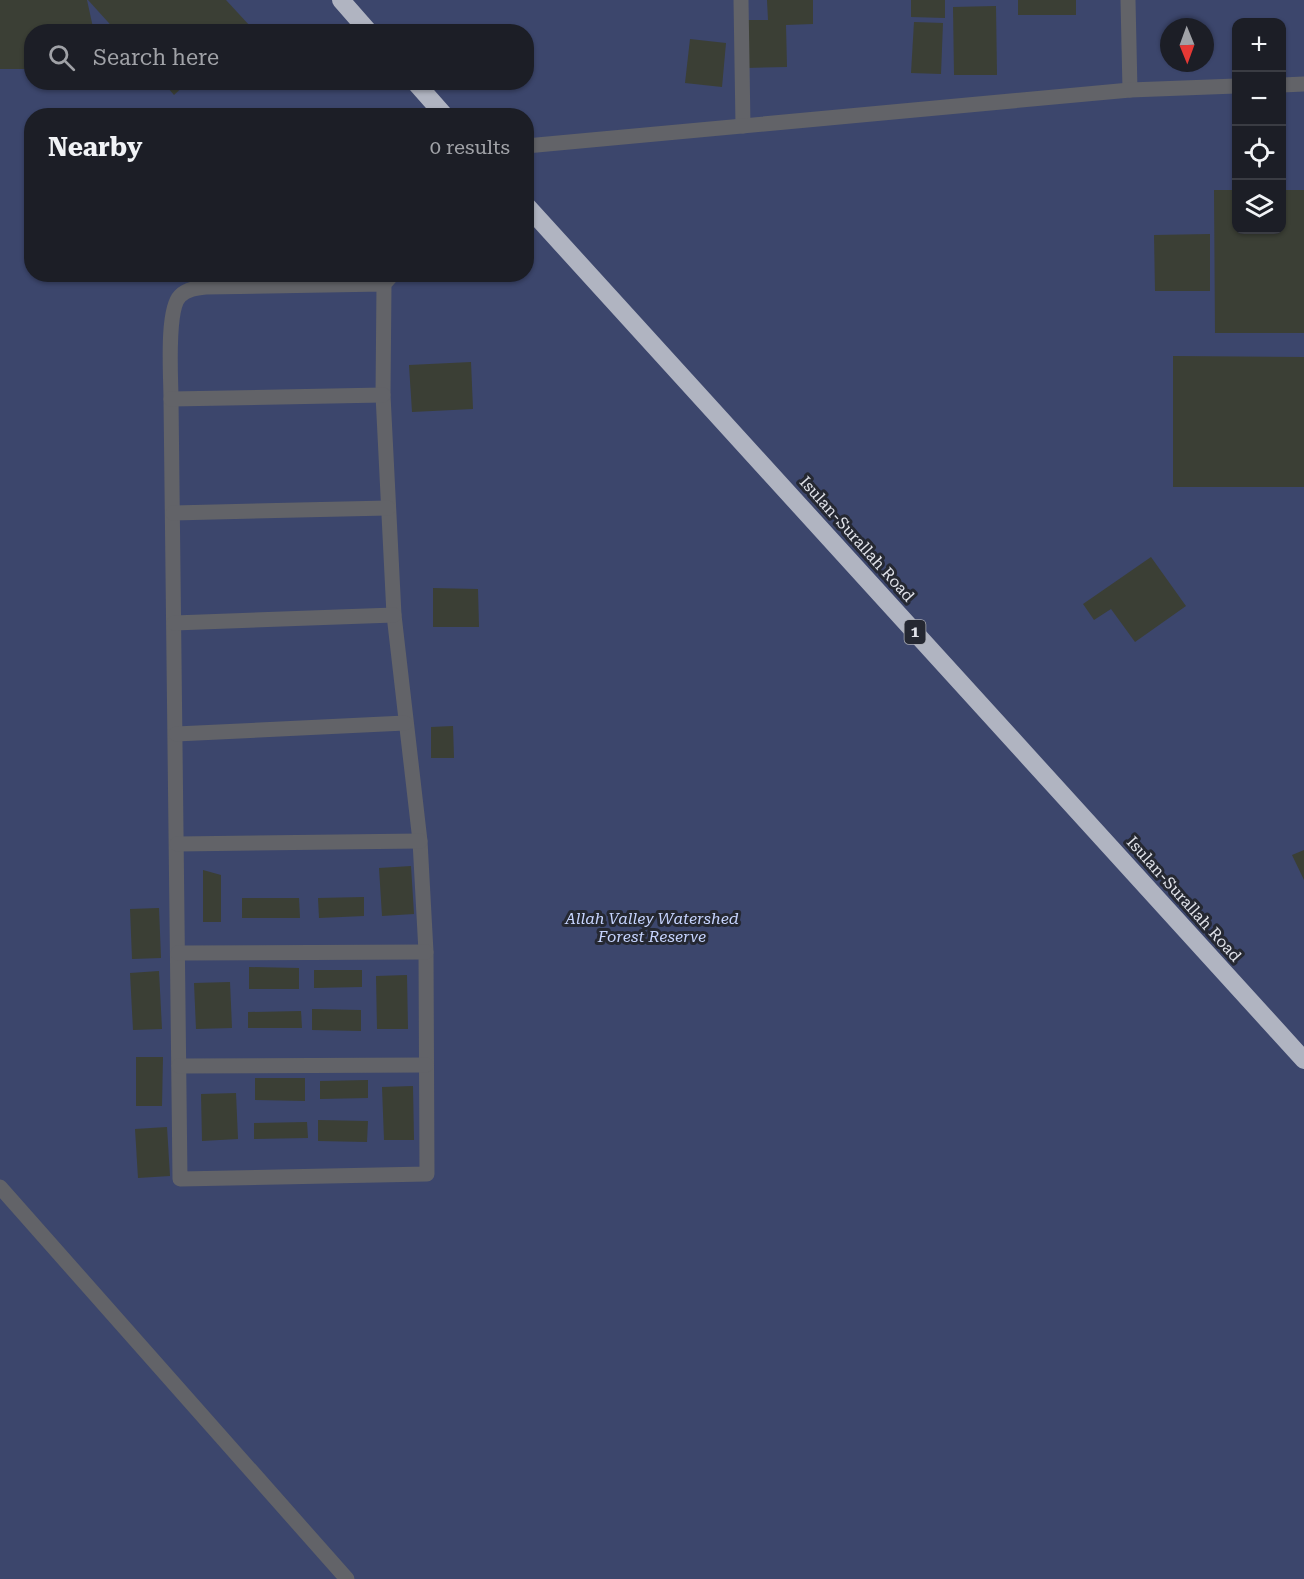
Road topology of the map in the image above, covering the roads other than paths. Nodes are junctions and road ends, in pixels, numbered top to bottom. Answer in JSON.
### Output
{"nodes":[{"id":1,"x":341,"y":0,"type":"edge"},
{"id":2,"x":741,"y":0,"type":"edge"},
{"id":3,"x":1128,"y":0,"type":"edge"},
{"id":4,"x":362,"y":24,"type":"edge"},
{"id":5,"x":1304,"y":84,"type":"edge"},
{"id":6,"x":1286,"y":85,"type":"edge"},
{"id":7,"x":1232,"y":86,"type":"edge"},
{"id":8,"x":422,"y":90,"type":"edge"},
{"id":9,"x":1130,"y":90,"type":"junction"},
{"id":10,"x":438,"y":108,"type":"edge"},
{"id":11,"x":743,"y":126,"type":"junction"},
{"id":12,"x":534,"y":145,"type":"edge"},
{"id":13,"x":534,"y":214,"type":"edge"},
{"id":14,"x":320,"y":282,"type":"edge"},
{"id":15,"x":389,"y":282,"type":"edge"},
{"id":16,"x":383,"y":395,"type":"junction"},
{"id":17,"x":171,"y":399,"type":"junction"},
{"id":18,"x":388,"y":508,"type":"junction"},
{"id":19,"x":173,"y":513,"type":"junction"},
{"id":20,"x":394,"y":615,"type":"junction"},
{"id":21,"x":174,"y":623,"type":"junction"},
{"id":22,"x":405,"y":723,"type":"junction"},
{"id":23,"x":176,"y":734,"type":"junction"},
{"id":24,"x":420,"y":841,"type":"junction"},
{"id":25,"x":177,"y":844,"type":"junction"},
{"id":26,"x":178,"y":952,"type":"junction"},
{"id":27,"x":426,"y":952,"type":"junction"},
{"id":28,"x":1304,"y":1060,"type":"edge"},
{"id":29,"x":426,"y":1065,"type":"junction"},
{"id":30,"x":179,"y":1066,"type":"junction"},
{"id":31,"x":0,"y":1187,"type":"edge"},
{"id":32,"x":347,"y":1579,"type":"edge"}],
"edges":[{"from":1,"to":4,"type":"highway"},
{"from":2,"to":11,"type":"street"},
{"from":3,"to":9,"type":"street"},
{"from":5,"to":6,"type":"street"},
{"from":7,"to":9,"type":"street"},
{"from":8,"to":10,"type":"highway"},
{"from":9,"to":11,"type":"street"},
{"from":11,"to":12,"type":"street"},
{"from":13,"to":28,"type":"highway","name":"Isulan-Surallah Road","number":"1"},
{"from":14,"to":17,"type":"street"},
{"from":15,"to":16,"type":"street"},
{"from":16,"to":17,"type":"street"},
{"from":16,"to":18,"type":"street"},
{"from":17,"to":19,"type":"street"},
{"from":18,"to":19,"type":"street"},
{"from":18,"to":20,"type":"street"},
{"from":19,"to":21,"type":"street"},
{"from":20,"to":21,"type":"street"},
{"from":20,"to":22,"type":"street"},
{"from":21,"to":23,"type":"street"},
{"from":22,"to":23,"type":"street"},
{"from":22,"to":24,"type":"street"},
{"from":23,"to":25,"type":"street"},
{"from":24,"to":25,"type":"street"},
{"from":24,"to":27,"type":"street"},
{"from":25,"to":26,"type":"street"},
{"from":26,"to":27,"type":"street"},
{"from":26,"to":30,"type":"street"},
{"from":27,"to":29,"type":"street"},
{"from":29,"to":30,"type":"street"},
{"from":29,"to":30,"type":"street"},
{"from":31,"to":32,"type":"street"}]}
